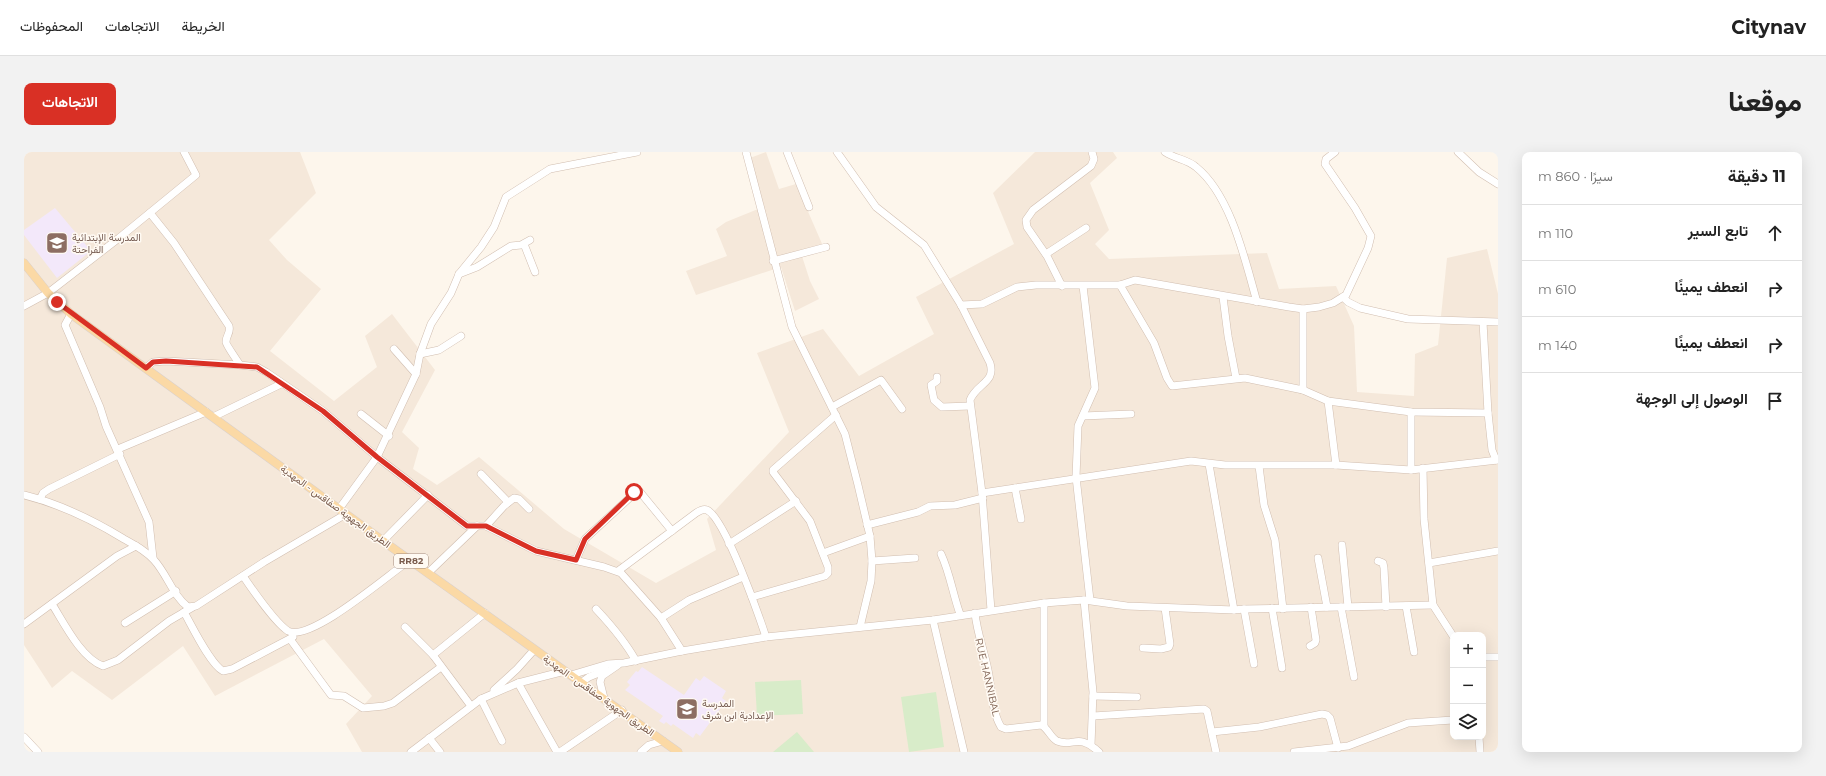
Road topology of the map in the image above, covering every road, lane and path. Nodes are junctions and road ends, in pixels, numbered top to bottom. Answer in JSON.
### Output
{"nodes":[{"id":1,"x":184,"y":152,"type":"edge"},
{"id":2,"x":637,"y":152,"type":"edge"},
{"id":3,"x":746,"y":152,"type":"edge"},
{"id":4,"x":787,"y":152,"type":"edge"},
{"id":5,"x":837,"y":152,"type":"edge"},
{"id":6,"x":1092,"y":152,"type":"edge"},
{"id":7,"x":1166,"y":152,"type":"edge"},
{"id":8,"x":1335,"y":152,"type":"edge"},
{"id":9,"x":1458,"y":152,"type":"edge"},
{"id":10,"x":1498,"y":184,"type":"edge"},
{"id":11,"x":809,"y":207,"type":"dead end"},
{"id":12,"x":150,"y":213,"type":"junction"},
{"id":13,"x":1086,"y":228,"type":"dead end"},
{"id":14,"x":530,"y":240,"type":"dead end"},
{"id":15,"x":524,"y":244,"type":"junction"},
{"id":16,"x":826,"y":247,"type":"dead end"},
{"id":17,"x":1046,"y":254,"type":"junction"},
{"id":18,"x":773,"y":261,"type":"junction"},
{"id":19,"x":24,"y":263,"type":"edge"},
{"id":20,"x":535,"y":272,"type":"dead end"},
{"id":21,"x":459,"y":274,"type":"junction"},
{"id":22,"x":1120,"y":285,"type":"junction"},
{"id":23,"x":1062,"y":286,"type":"junction"},
{"id":24,"x":1082,"y":286,"type":"junction"},
{"id":25,"x":48,"y":293,"type":"junction"},
{"id":26,"x":1224,"y":297,"type":"junction"},
{"id":27,"x":1343,"y":297,"type":"junction"},
{"id":28,"x":1257,"y":302,"type":"junction"},
{"id":29,"x":24,"y":306,"type":"edge"},
{"id":30,"x":961,"y":306,"type":"junction"},
{"id":31,"x":1302,"y":309,"type":"junction"},
{"id":32,"x":71,"y":314,"type":"junction"},
{"id":33,"x":1484,"y":322,"type":"junction"},
{"id":34,"x":1498,"y":322,"type":"edge"},
{"id":35,"x":461,"y":336,"type":"dead end"},
{"id":36,"x":394,"y":349,"type":"dead end"},
{"id":37,"x":420,"y":354,"type":"junction"},
{"id":38,"x":240,"y":365,"type":"junction"},
{"id":39,"x":146,"y":368,"type":"junction"},
{"id":40,"x":416,"y":374,"type":"junction"},
{"id":41,"x":937,"y":377,"type":"dead end"},
{"id":42,"x":1236,"y":378,"type":"junction"},
{"id":43,"x":281,"y":384,"type":"junction"},
{"id":44,"x":1303,"y":390,"type":"junction"},
{"id":45,"x":1328,"y":401,"type":"junction"},
{"id":46,"x":970,"y":406,"type":"junction"},
{"id":47,"x":832,"y":407,"type":"junction"},
{"id":48,"x":902,"y":409,"type":"dead end"},
{"id":49,"x":1411,"y":412,"type":"junction"},
{"id":50,"x":1488,"y":413,"type":"junction"},
{"id":51,"x":361,"y":414,"type":"dead end"},
{"id":52,"x":1131,"y":414,"type":"dead end"},
{"id":53,"x":210,"y":415,"type":"junction"},
{"id":54,"x":836,"y":416,"type":"junction"},
{"id":55,"x":1083,"y":416,"type":"junction"},
{"id":56,"x":388,"y":436,"type":"junction"},
{"id":57,"x":119,"y":452,"type":"junction"},
{"id":58,"x":377,"y":457,"type":"junction"},
{"id":59,"x":1497,"y":460,"type":"edge"},
{"id":60,"x":1209,"y":464,"type":"junction"},
{"id":61,"x":1336,"y":465,"type":"junction"},
{"id":62,"x":1259,"y":466,"type":"junction"},
{"id":63,"x":1424,"y":468,"type":"junction"},
{"id":64,"x":1411,"y":470,"type":"junction"},
{"id":65,"x":481,"y":474,"type":"dead end"},
{"id":66,"x":1076,"y":477,"type":"junction"},
{"id":67,"x":1015,"y":488,"type":"junction"},
{"id":68,"x":24,"y":495,"type":"edge"},
{"id":69,"x":428,"y":495,"type":"junction"},
{"id":70,"x":982,"y":495,"type":"junction"},
{"id":71,"x":40,"y":499,"type":"junction"},
{"id":72,"x":508,"y":502,"type":"junction"},
{"id":73,"x":796,"y":502,"type":"junction"},
{"id":74,"x":529,"y":509,"type":"dead end"},
{"id":75,"x":343,"y":512,"type":"junction"},
{"id":76,"x":1021,"y":519,"type":"dead end"},
{"id":77,"x":867,"y":525,"type":"junction"},
{"id":78,"x":477,"y":526,"type":"junction"},
{"id":79,"x":486,"y":526,"type":"junction"},
{"id":80,"x":672,"y":531,"type":"junction"},
{"id":81,"x":870,"y":536,"type":"junction"},
{"id":82,"x":383,"y":541,"type":"junction"},
{"id":83,"x":729,"y":544,"type":"junction"},
{"id":84,"x":1342,"y":545,"type":"dead end"},
{"id":85,"x":136,"y":546,"type":"junction"},
{"id":86,"x":1498,"y":551,"type":"edge"},
{"id":87,"x":823,"y":553,"type":"junction"},
{"id":88,"x":941,"y":554,"type":"dead end"},
{"id":89,"x":153,"y":558,"type":"junction"},
{"id":90,"x":915,"y":558,"type":"dead end"},
{"id":91,"x":1318,"y":558,"type":"dead end"},
{"id":92,"x":410,"y":560,"type":"junction"},
{"id":93,"x":576,"y":560,"type":"junction"},
{"id":94,"x":872,"y":560,"type":"junction"},
{"id":95,"x":1378,"y":561,"type":"dead end"},
{"id":96,"x":1430,"y":563,"type":"junction"},
{"id":97,"x":618,"y":571,"type":"junction"},
{"id":98,"x":428,"y":573,"type":"junction"},
{"id":99,"x":243,"y":576,"type":"junction"},
{"id":100,"x":743,"y":577,"type":"junction"},
{"id":101,"x":176,"y":591,"type":"junction"},
{"id":102,"x":752,"y":597,"type":"junction"},
{"id":103,"x":1087,"y":600,"type":"junction"},
{"id":104,"x":1044,"y":603,"type":"junction"},
{"id":105,"x":52,"y":604,"type":"junction"},
{"id":106,"x":1433,"y":605,"type":"junction"},
{"id":107,"x":1406,"y":606,"type":"junction"},
{"id":108,"x":192,"y":607,"type":"junction"},
{"id":109,"x":1311,"y":607,"type":"junction"},
{"id":110,"x":1327,"y":607,"type":"junction"},
{"id":111,"x":1345,"y":607,"type":"junction"},
{"id":112,"x":1386,"y":607,"type":"junction"},
{"id":113,"x":1165,"y":608,"type":"junction"},
{"id":114,"x":1244,"y":608,"type":"junction"},
{"id":115,"x":1272,"y":608,"type":"junction"},
{"id":116,"x":596,"y":609,"type":"dead end"},
{"id":117,"x":1283,"y":609,"type":"junction"},
{"id":118,"x":991,"y":610,"type":"junction"},
{"id":119,"x":1234,"y":610,"type":"junction"},
{"id":120,"x":184,"y":612,"type":"junction"},
{"id":121,"x":485,"y":613,"type":"junction"},
{"id":122,"x":975,"y":613,"type":"junction"},
{"id":123,"x":960,"y":614,"type":"junction"},
{"id":124,"x":661,"y":618,"type":"junction"},
{"id":125,"x":933,"y":620,"type":"junction"},
{"id":126,"x":125,"y":623,"type":"dead end"},
{"id":127,"x":24,"y":624,"type":"edge"},
{"id":128,"x":405,"y":627,"type":"dead end"},
{"id":129,"x":860,"y":627,"type":"junction"},
{"id":130,"x":303,"y":631,"type":"junction"},
{"id":131,"x":1450,"y":632,"type":"edge"},
{"id":132,"x":766,"y":638,"type":"junction"},
{"id":133,"x":290,"y":639,"type":"junction"},
{"id":134,"x":1310,"y":646,"type":"dead end"},
{"id":135,"x":1143,"y":648,"type":"dead end"},
{"id":136,"x":534,"y":650,"type":"junction"},
{"id":137,"x":682,"y":651,"type":"junction"},
{"id":138,"x":1414,"y":652,"type":"dead end"},
{"id":139,"x":432,"y":655,"type":"junction"},
{"id":140,"x":1486,"y":657,"type":"edge"},
{"id":141,"x":1498,"y":657,"type":"edge"},
{"id":142,"x":636,"y":661,"type":"junction"},
{"id":143,"x":624,"y":663,"type":"junction"},
{"id":144,"x":1254,"y":664,"type":"dead end"},
{"id":145,"x":441,"y":667,"type":"junction"},
{"id":146,"x":612,"y":668,"type":"junction"},
{"id":147,"x":1282,"y":668,"type":"dead end"},
{"id":148,"x":568,"y":673,"type":"junction"},
{"id":149,"x":1354,"y":677,"type":"dead end"},
{"id":150,"x":582,"y":682,"type":"junction"},
{"id":151,"x":518,"y":683,"type":"junction"},
{"id":152,"x":1093,"y":696,"type":"junction"},
{"id":153,"x":485,"y":697,"type":"junction"},
{"id":154,"x":1137,"y":697,"type":"dead end"},
{"id":155,"x":604,"y":698,"type":"junction"},
{"id":156,"x":471,"y":706,"type":"junction"},
{"id":157,"x":622,"y":710,"type":"junction"},
{"id":158,"x":1093,"y":716,"type":"junction"},
{"id":159,"x":1450,"y":720,"type":"edge"},
{"id":160,"x":1044,"y":726,"type":"junction"},
{"id":161,"x":1212,"y":732,"type":"junction"},
{"id":162,"x":24,"y":737,"type":"edge"},
{"id":163,"x":429,"y":738,"type":"junction"},
{"id":164,"x":1479,"y":740,"type":"edge"},
{"id":165,"x":502,"y":741,"type":"dead end"},
{"id":166,"x":663,"y":741,"type":"junction"},
{"id":167,"x":1091,"y":745,"type":"junction"},
{"id":168,"x":1338,"y":748,"type":"junction"},
{"id":169,"x":38,"y":752,"type":"edge"},
{"id":170,"x":411,"y":752,"type":"edge"},
{"id":171,"x":440,"y":752,"type":"edge"},
{"id":172,"x":557,"y":752,"type":"edge"},
{"id":173,"x":560,"y":752,"type":"edge"},
{"id":174,"x":641,"y":752,"type":"edge"},
{"id":175,"x":678,"y":752,"type":"edge"},
{"id":176,"x":964,"y":752,"type":"edge"},
{"id":177,"x":1098,"y":752,"type":"edge"},
{"id":178,"x":1216,"y":752,"type":"edge"},
{"id":179,"x":1294,"y":752,"type":"edge"},
{"id":180,"x":1480,"y":752,"type":"edge"}],
"edges":[{"from":1,"to":12,"type":"street"},
{"from":2,"to":21,"type":"street"},
{"from":3,"to":18,"type":"street"},
{"from":4,"to":11,"type":"street"},
{"from":5,"to":30,"type":"street"},
{"from":6,"to":17,"type":"street"},
{"from":7,"to":28,"type":"street"},
{"from":8,"to":27,"type":"street"},
{"from":9,"to":10,"type":"street"},
{"from":12,"to":25,"type":"street"},
{"from":12,"to":38,"type":"street"},
{"from":13,"to":17,"type":"street"},
{"from":14,"to":15,"type":"street"},
{"from":15,"to":20,"type":"street"},
{"from":15,"to":21,"type":"street"},
{"from":16,"to":18,"type":"street"},
{"from":17,"to":23,"type":"street"},
{"from":18,"to":47,"type":"street"},
{"from":19,"to":25,"type":"main road","name":"الطريق الجهوية صفاقس - المهدية","number":"RR82"},
{"from":21,"to":37,"type":"street"},
{"from":22,"to":24,"type":"street"},
{"from":22,"to":26,"type":"street"},
{"from":22,"to":42,"type":"street"},
{"from":23,"to":24,"type":"street"},
{"from":23,"to":30,"type":"street"},
{"from":24,"to":55,"type":"street"},
{"from":25,"to":29,"type":"street"},
{"from":25,"to":32,"type":"main road","name":"الطريق الجهوية صفاقس - المهدية","number":"RR82"},
{"from":26,"to":28,"type":"street"},
{"from":26,"to":42,"type":"street"},
{"from":27,"to":31,"type":"street"},
{"from":27,"to":33,"type":"street"},
{"from":28,"to":31,"type":"street"},
{"from":30,"to":46,"type":"street"},
{"from":31,"to":44,"type":"street"},
{"from":32,"to":39,"type":"main road","name":"الطريق الجهوية صفاقس - المهدية","number":"RR82"},
{"from":32,"to":57,"type":"street"},
{"from":33,"to":34,"type":"street"},
{"from":33,"to":50,"type":"street"},
{"from":35,"to":37,"type":"street"},
{"from":36,"to":40,"type":"street"},
{"from":37,"to":40,"type":"street"},
{"from":38,"to":39,"type":"street"},
{"from":38,"to":43,"type":"street"},
{"from":39,"to":53,"type":"main road","name":"الطريق الجهوية صفاقس - المهدية","number":"RR82"},
{"from":40,"to":56,"type":"street"},
{"from":41,"to":46,"type":"street"},
{"from":42,"to":44,"type":"street"},
{"from":43,"to":53,"type":"street"},
{"from":43,"to":58,"type":"street"},
{"from":44,"to":45,"type":"street"},
{"from":45,"to":49,"type":"street"},
{"from":45,"to":61,"type":"street"},
{"from":46,"to":70,"type":"street"},
{"from":47,"to":48,"type":"street"},
{"from":47,"to":54,"type":"street"},
{"from":49,"to":50,"type":"street"},
{"from":49,"to":64,"type":"street"},
{"from":50,"to":59,"type":"street"},
{"from":51,"to":56,"type":"street"},
{"from":52,"to":55,"type":"street"},
{"from":53,"to":57,"type":"street"},
{"from":53,"to":75,"type":"main road","name":"الطريق الجهوية صفاقس - المهدية","number":"RR82"},
{"from":54,"to":73,"type":"street"},
{"from":54,"to":77,"type":"street"},
{"from":55,"to":66,"type":"street"},
{"from":56,"to":58,"type":"street"},
{"from":57,"to":71,"type":"street"},
{"from":57,"to":89,"type":"street"},
{"from":58,"to":69,"type":"street"},
{"from":58,"to":75,"type":"street"},
{"from":59,"to":63,"type":"street"},
{"from":60,"to":62,"type":"street"},
{"from":60,"to":66,"type":"street"},
{"from":60,"to":119,"type":"street"},
{"from":61,"to":62,"type":"street"},
{"from":61,"to":64,"type":"street"},
{"from":62,"to":117,"type":"street"},
{"from":63,"to":64,"type":"street"},
{"from":63,"to":96,"type":"street"},
{"from":65,"to":72,"type":"street"},
{"from":66,"to":67,"type":"street"},
{"from":66,"to":103,"type":"street"},
{"from":67,"to":70,"type":"street"},
{"from":67,"to":76,"type":"street"},
{"from":68,"to":71,"type":"street"},
{"from":69,"to":78,"type":"street"},
{"from":69,"to":82,"type":"street"},
{"from":70,"to":77,"type":"street"},
{"from":70,"to":118,"type":"street"},
{"from":71,"to":85,"type":"street"},
{"from":72,"to":74,"type":"street"},
{"from":72,"to":79,"type":"street"},
{"from":73,"to":83,"type":"street"},
{"from":73,"to":87,"type":"street"},
{"from":75,"to":82,"type":"main road","name":"الطريق الجهوية صفاقس - المهدية","number":"RR82"},
{"from":75,"to":99,"type":"street"},
{"from":77,"to":81,"type":"street"},
{"from":78,"to":79,"type":"street"},
{"from":78,"to":98,"type":"street"},
{"from":79,"to":93,"type":"street"},
{"from":80,"to":83,"type":"street"},
{"from":80,"to":93,"type":"street"},
{"from":80,"to":97,"type":"street"},
{"from":81,"to":87,"type":"street"},
{"from":81,"to":94,"type":"street"},
{"from":82,"to":92,"type":"main road","name":"الطريق الجهوية صفاقس - المهدية","number":"RR82"},
{"from":83,"to":100,"type":"street"},
{"from":84,"to":111,"type":"street"},
{"from":85,"to":89,"type":"street"},
{"from":85,"to":105,"type":"street"},
{"from":86,"to":96,"type":"street"},
{"from":87,"to":102,"type":"street"},
{"from":88,"to":123,"type":"street"},
{"from":89,"to":101,"type":"street"},
{"from":90,"to":94,"type":"street"},
{"from":91,"to":110,"type":"street"},
{"from":92,"to":98,"type":"main road","name":"الطريق الجهوية صفاقس - المهدية","number":"RR82"},
{"from":92,"to":130,"type":"street"},
{"from":93,"to":97,"type":"street"},
{"from":94,"to":129,"type":"street"},
{"from":95,"to":112,"type":"street"},
{"from":96,"to":106,"type":"street"},
{"from":97,"to":124,"type":"street"},
{"from":98,"to":121,"type":"main road","name":"الطريق الجهوية صفاقس - المهدية","number":"RR82"},
{"from":99,"to":108,"type":"street"},
{"from":99,"to":130,"type":"street"},
{"from":100,"to":102,"type":"street"},
{"from":100,"to":124,"type":"street"},
{"from":101,"to":108,"type":"street"},
{"from":101,"to":126,"type":"street"},
{"from":102,"to":132,"type":"street"},
{"from":103,"to":104,"type":"street"},
{"from":103,"to":113,"type":"street"},
{"from":103,"to":152,"type":"street"},
{"from":104,"to":118,"type":"street"},
{"from":104,"to":160,"type":"street"},
{"from":105,"to":120,"type":"street"},
{"from":105,"to":127,"type":"street"},
{"from":106,"to":107,"type":"street"},
{"from":106,"to":131,"type":"street"},
{"from":107,"to":112,"type":"street"},
{"from":107,"to":138,"type":"street"},
{"from":108,"to":120,"type":"street"},
{"from":109,"to":110,"type":"street"},
{"from":109,"to":117,"type":"street"},
{"from":109,"to":134,"type":"street"},
{"from":110,"to":111,"type":"street"},
{"from":111,"to":112,"type":"street"},
{"from":111,"to":149,"type":"street"},
{"from":113,"to":119,"type":"street"},
{"from":113,"to":135,"type":"street"},
{"from":114,"to":115,"type":"street"},
{"from":114,"to":119,"type":"street"},
{"from":114,"to":144,"type":"street"},
{"from":115,"to":117,"type":"street"},
{"from":115,"to":147,"type":"street"},
{"from":116,"to":142,"type":"street"},
{"from":118,"to":122,"type":"street"},
{"from":120,"to":133,"type":"street"},
{"from":121,"to":136,"type":"main road","name":"الطريق الجهوية صفاقس - المهدية","number":"RR82"},
{"from":121,"to":139,"type":"street"},
{"from":122,"to":123,"type":"street"},
{"from":122,"to":160,"type":"street","name":"RUE HANNIBAL"},
{"from":123,"to":125,"type":"street"},
{"from":124,"to":137,"type":"street"},
{"from":125,"to":129,"type":"street"},
{"from":125,"to":176,"type":"street"},
{"from":128,"to":139,"type":"street"},
{"from":129,"to":132,"type":"street"},
{"from":130,"to":133,"type":"street"},
{"from":132,"to":137,"type":"street"},
{"from":133,"to":145,"type":"street"},
{"from":136,"to":148,"type":"main road","name":"الطريق الجهوية صفاقس - المهدية","number":"RR82"},
{"from":136,"to":153,"type":"street"},
{"from":137,"to":142,"type":"street"},
{"from":139,"to":145,"type":"street"},
{"from":140,"to":141,"type":"street"},
{"from":142,"to":143,"type":"street"},
{"from":143,"to":146,"type":"street"},
{"from":143,"to":148,"type":"street"},
{"from":145,"to":156,"type":"street"},
{"from":146,"to":150,"type":"street"},
{"from":146,"to":155,"type":"street"},
{"from":148,"to":150,"type":"main road","name":"الطريق الجهوية صفاقس - المهدية","number":"RR82"},
{"from":148,"to":151,"type":"street"},
{"from":150,"to":155,"type":"main road","name":"الطريق الجهوية صفاقس - المهدية","number":"RR82"},
{"from":151,"to":153,"type":"street"},
{"from":151,"to":172,"type":"street"},
{"from":152,"to":154,"type":"street"},
{"from":152,"to":158,"type":"street"},
{"from":153,"to":156,"type":"street"},
{"from":153,"to":165,"type":"street"},
{"from":155,"to":157,"type":"main road","name":"الطريق الجهوية صفاقس - المهدية","number":"RR82"},
{"from":156,"to":163,"type":"street"},
{"from":157,"to":166,"type":"main road","name":"الطريق الجهوية صفاقس - المهدية","number":"RR82"},
{"from":157,"to":173,"type":"street"},
{"from":158,"to":161,"type":"street"},
{"from":158,"to":167,"type":"street"},
{"from":159,"to":168,"type":"street"},
{"from":160,"to":167,"type":"street"},
{"from":161,"to":168,"type":"street"},
{"from":161,"to":178,"type":"street"},
{"from":162,"to":169,"type":"street"},
{"from":163,"to":170,"type":"street"},
{"from":163,"to":171,"type":"street"},
{"from":164,"to":180,"type":"street"},
{"from":166,"to":174,"type":"street"},
{"from":166,"to":175,"type":"main road","name":"الطريق الجهوية صفاقس - المهدية","number":"RR82"},
{"from":167,"to":177,"type":"street"},
{"from":168,"to":179,"type":"street"}]}
